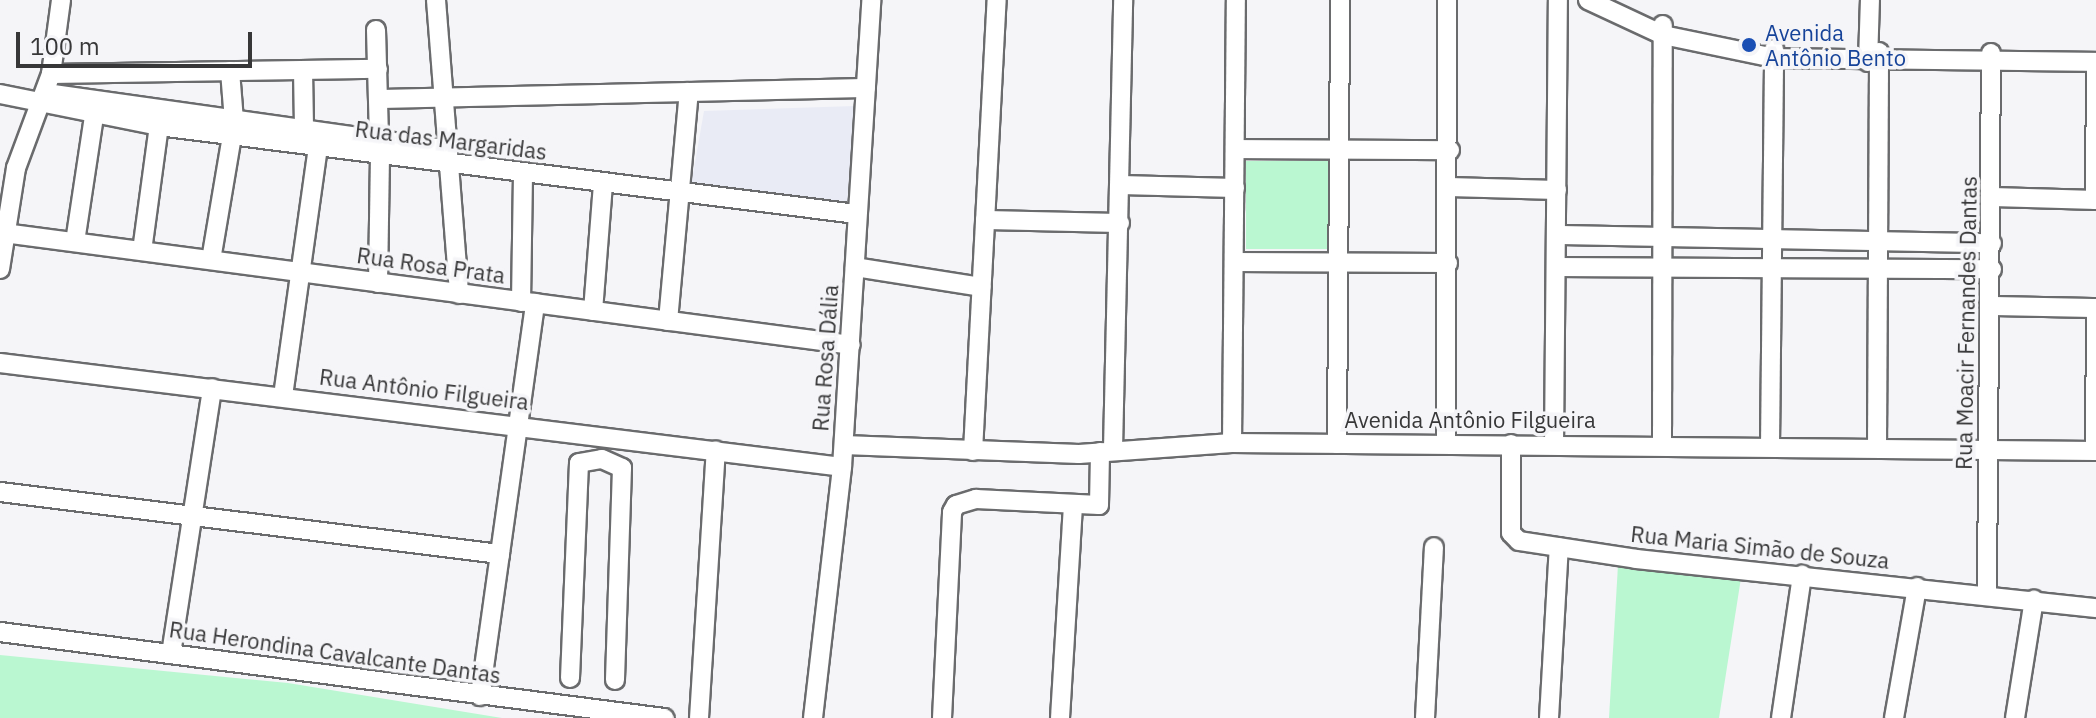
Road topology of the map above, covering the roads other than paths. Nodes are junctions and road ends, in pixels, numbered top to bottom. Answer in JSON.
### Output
{"nodes":[{"id":1,"x":61,"y":0,"type":"edge"},
{"id":2,"x":436,"y":0,"type":"edge"},
{"id":3,"x":871,"y":0,"type":"edge"},
{"id":4,"x":997,"y":0,"type":"edge"},
{"id":5,"x":1123,"y":0,"type":"edge"},
{"id":6,"x":1236,"y":0,"type":"edge"},
{"id":7,"x":1340,"y":0,"type":"edge"},
{"id":8,"x":1447,"y":0,"type":"edge"},
{"id":9,"x":1558,"y":0,"type":"edge"},
{"id":10,"x":1588,"y":0,"type":"edge"},
{"id":11,"x":1610,"y":0,"type":"edge"},
{"id":12,"x":1870,"y":0,"type":"edge"},
{"id":13,"x":376,"y":30,"type":"dead end"},
{"id":14,"x":1663,"y":30,"type":"junction"},
{"id":15,"x":1774,"y":53,"type":"junction"},
{"id":16,"x":2096,"y":53,"type":"edge"},
{"id":17,"x":1874,"y":57,"type":"junction"},
{"id":18,"x":1990,"y":58,"type":"junction"},
{"id":19,"x":2096,"y":62,"type":"edge"},
{"id":20,"x":378,"y":69,"type":"junction"},
{"id":21,"x":303,"y":70,"type":"junction"},
{"id":22,"x":230,"y":71,"type":"junction"},
{"id":23,"x":51,"y":74,"type":"junction"},
{"id":24,"x":866,"y":88,"type":"junction"},
{"id":25,"x":689,"y":92,"type":"junction"},
{"id":26,"x":0,"y":94,"type":"edge"},
{"id":27,"x":379,"y":99,"type":"junction"},
{"id":28,"x":43,"y":100,"type":"junction"},
{"id":29,"x":440,"y":101,"type":"junction"},
{"id":30,"x":94,"y":117,"type":"junction"},
{"id":31,"x":159,"y":126,"type":"junction"},
{"id":32,"x":233,"y":129,"type":"junction"},
{"id":33,"x":304,"y":130,"type":"junction"},
{"id":34,"x":318,"y":148,"type":"junction"},
{"id":35,"x":380,"y":148,"type":"junction"},
{"id":36,"x":1236,"y":149,"type":"junction"},
{"id":37,"x":1339,"y":149,"type":"junction"},
{"id":38,"x":1450,"y":150,"type":"junction"},
{"id":39,"x":446,"y":157,"type":"junction"},
{"id":40,"x":523,"y":173,"type":"junction"},
{"id":41,"x":603,"y":184,"type":"junction"},
{"id":42,"x":1121,"y":185,"type":"junction"},
{"id":43,"x":1449,"y":187,"type":"junction"},
{"id":44,"x":1235,"y":188,"type":"junction"},
{"id":45,"x":1557,"y":190,"type":"junction"},
{"id":46,"x":681,"y":193,"type":"junction"},
{"id":47,"x":1993,"y":197,"type":"junction"},
{"id":48,"x":2096,"y":200,"type":"edge"},
{"id":49,"x":857,"y":214,"type":"junction"},
{"id":50,"x":985,"y":220,"type":"junction"},
{"id":51,"x":1120,"y":223,"type":"junction"},
{"id":52,"x":4,"y":233,"type":"junction"},
{"id":53,"x":1557,"y":235,"type":"junction"},
{"id":54,"x":1665,"y":237,"type":"junction"},
{"id":55,"x":1771,"y":241,"type":"junction"},
{"id":56,"x":1880,"y":241,"type":"junction"},
{"id":57,"x":75,"y":242,"type":"junction"},
{"id":58,"x":1992,"y":243,"type":"junction"},
{"id":59,"x":142,"y":251,"type":"junction"},
{"id":60,"x":211,"y":260,"type":"junction"},
{"id":61,"x":1234,"y":262,"type":"junction"},
{"id":62,"x":1338,"y":262,"type":"junction"},
{"id":63,"x":1448,"y":263,"type":"junction"},
{"id":64,"x":855,"y":267,"type":"junction"},
{"id":65,"x":1556,"y":267,"type":"junction"},
{"id":66,"x":1664,"y":268,"type":"junction"},
{"id":67,"x":0,"y":269,"type":"edge"},
{"id":68,"x":1992,"y":269,"type":"junction"},
{"id":69,"x":1771,"y":271,"type":"junction"},
{"id":70,"x":301,"y":272,"type":"junction"},
{"id":71,"x":1880,"y":272,"type":"junction"},
{"id":72,"x":378,"y":283,"type":"junction"},
{"id":73,"x":981,"y":287,"type":"junction"},
{"id":74,"x":459,"y":294,"type":"junction"},
{"id":75,"x":528,"y":303,"type":"junction"},
{"id":76,"x":1991,"y":306,"type":"junction"},
{"id":77,"x":2096,"y":308,"type":"edge"},
{"id":78,"x":593,"y":311,"type":"junction"},
{"id":79,"x":668,"y":321,"type":"junction"},
{"id":80,"x":851,"y":345,"type":"junction"},
{"id":81,"x":0,"y":363,"type":"edge"},
{"id":82,"x":212,"y":388,"type":"junction"},
{"id":83,"x":283,"y":396,"type":"junction"},
{"id":84,"x":520,"y":425,"type":"junction"},
{"id":85,"x":602,"y":436,"type":"junction"},
{"id":86,"x":1232,"y":443,"type":"junction"},
{"id":87,"x":1337,"y":444,"type":"junction"},
{"id":88,"x":1446,"y":444,"type":"junction"},
{"id":89,"x":1511,"y":444,"type":"junction"},
{"id":90,"x":844,"y":445,"type":"junction"},
{"id":91,"x":1554,"y":445,"type":"junction"},
{"id":92,"x":1662,"y":445,"type":"junction"},
{"id":93,"x":1770,"y":446,"type":"junction"},
{"id":94,"x":1877,"y":447,"type":"junction"},
{"id":95,"x":1989,"y":449,"type":"junction"},
{"id":96,"x":716,"y":451,"type":"junction"},
{"id":97,"x":973,"y":451,"type":"junction"},
{"id":98,"x":1106,"y":451,"type":"junction"},
{"id":99,"x":2096,"y":451,"type":"edge"},
{"id":100,"x":602,"y":459,"type":"junction"},
{"id":101,"x":842,"y":467,"type":"junction"},
{"id":102,"x":0,"y":492,"type":"edge"},
{"id":103,"x":1073,"y":505,"type":"junction"},
{"id":104,"x":194,"y":518,"type":"junction"},
{"id":105,"x":1434,"y":547,"type":"dead end"},
{"id":106,"x":1559,"y":547,"type":"junction"},
{"id":107,"x":500,"y":554,"type":"junction"},
{"id":108,"x":1802,"y":575,"type":"junction"},
{"id":109,"x":1917,"y":587,"type":"junction"},
{"id":110,"x":1987,"y":594,"type":"junction"},
{"id":111,"x":2034,"y":600,"type":"junction"},
{"id":112,"x":2096,"y":608,"type":"edge"},
{"id":113,"x":0,"y":632,"type":"edge"},
{"id":114,"x":171,"y":654,"type":"junction"},
{"id":115,"x":570,"y":678,"type":"dead end"},
{"id":116,"x":615,"y":680,"type":"dead end"},
{"id":117,"x":480,"y":696,"type":"junction"},
{"id":118,"x":664,"y":718,"type":"edge"},
{"id":119,"x":699,"y":718,"type":"edge"},
{"id":120,"x":813,"y":718,"type":"edge"},
{"id":121,"x":942,"y":718,"type":"edge"},
{"id":122,"x":1060,"y":718,"type":"edge"},
{"id":123,"x":1425,"y":718,"type":"edge"},
{"id":124,"x":1549,"y":718,"type":"edge"},
{"id":125,"x":1781,"y":718,"type":"edge"},
{"id":126,"x":1894,"y":718,"type":"edge"},
{"id":127,"x":2015,"y":718,"type":"edge"}],
"edges":[{"from":1,"to":23,"type":"street"},
{"from":2,"to":29,"type":"street"},
{"from":3,"to":24,"type":"street","name":"Rua Rosa Dália"},
{"from":4,"to":50,"type":"street"},
{"from":5,"to":42,"type":"street"},
{"from":6,"to":36,"type":"street"},
{"from":7,"to":37,"type":"street"},
{"from":8,"to":38,"type":"street"},
{"from":9,"to":45,"type":"street"},
{"from":10,"to":14,"type":"street"},
{"from":11,"to":14,"type":"street"},
{"from":12,"to":17,"type":"street"},
{"from":13,"to":20,"type":"street"},
{"from":14,"to":15,"type":"street"},
{"from":14,"to":54,"type":"street"},
{"from":15,"to":17,"type":"street"},
{"from":15,"to":55,"type":"street"},
{"from":16,"to":18,"type":"street"},
{"from":17,"to":18,"type":"street"},
{"from":17,"to":56,"type":"street"},
{"from":18,"to":19,"type":"street"},
{"from":18,"to":47,"type":"street","name":"Rua Moacir Fernandes Dantas"},
{"from":19,"to":48,"type":"street"},
{"from":20,"to":21,"type":"street"},
{"from":20,"to":27,"type":"street"},
{"from":21,"to":22,"type":"street"},
{"from":21,"to":33,"type":"street"},
{"from":22,"to":23,"type":"street"},
{"from":22,"to":32,"type":"street"},
{"from":23,"to":28,"type":"street"},
{"from":24,"to":25,"type":"street"},
{"from":24,"to":49,"type":"street","name":"Rua Rosa Dália"},
{"from":25,"to":29,"type":"street"},
{"from":25,"to":46,"type":"street"},
{"from":26,"to":28,"type":"street"},
{"from":27,"to":29,"type":"street"},
{"from":27,"to":35,"type":"street"},
{"from":28,"to":30,"type":"street","name":"Rua das Margaridas"},
{"from":28,"to":32,"type":"street","name":"Rua das Margaridas"},
{"from":28,"to":52,"type":"street"},
{"from":29,"to":39,"type":"street"},
{"from":30,"to":31,"type":"street","name":"Rua das Margaridas"},
{"from":30,"to":57,"type":"street"},
{"from":31,"to":32,"type":"street","name":"Rua das Margaridas"},
{"from":31,"to":59,"type":"street"},
{"from":32,"to":33,"type":"street","name":"Rua das Margaridas"},
{"from":32,"to":34,"type":"street","name":"Rua das Margaridas"},
{"from":32,"to":60,"type":"street"},
{"from":33,"to":35,"type":"street","name":"Rua das Margaridas"},
{"from":34,"to":35,"type":"street","name":"Rua das Margaridas"},
{"from":34,"to":70,"type":"street"},
{"from":35,"to":39,"type":"street","name":"Rua das Margaridas"},
{"from":35,"to":72,"type":"street"},
{"from":36,"to":37,"type":"street"},
{"from":36,"to":44,"type":"street"},
{"from":37,"to":38,"type":"street"},
{"from":37,"to":62,"type":"street"},
{"from":38,"to":43,"type":"street"},
{"from":39,"to":40,"type":"street","name":"Rua das Margaridas"},
{"from":39,"to":74,"type":"street"},
{"from":40,"to":41,"type":"street","name":"Rua das Margaridas"},
{"from":40,"to":75,"type":"street"},
{"from":41,"to":46,"type":"street","name":"Rua das Margaridas"},
{"from":41,"to":78,"type":"street"},
{"from":42,"to":44,"type":"street"},
{"from":42,"to":51,"type":"street"},
{"from":43,"to":45,"type":"street"},
{"from":43,"to":63,"type":"street"},
{"from":44,"to":61,"type":"street"},
{"from":45,"to":53,"type":"street"},
{"from":46,"to":49,"type":"street","name":"Rua das Margaridas"},
{"from":46,"to":79,"type":"street"},
{"from":47,"to":48,"type":"street"},
{"from":47,"to":58,"type":"street","name":"Rua Moacir Fernandes Dantas"},
{"from":49,"to":64,"type":"street","name":"Rua Rosa Dália"},
{"from":50,"to":51,"type":"street"},
{"from":50,"to":73,"type":"street"},
{"from":51,"to":98,"type":"street"},
{"from":52,"to":57,"type":"street","name":"Rua Rosa Prata"},
{"from":52,"to":67,"type":"street"},
{"from":53,"to":54,"type":"street"},
{"from":53,"to":65,"type":"street"},
{"from":54,"to":55,"type":"street"},
{"from":54,"to":66,"type":"street"},
{"from":55,"to":56,"type":"street"},
{"from":55,"to":69,"type":"street"},
{"from":56,"to":58,"type":"street"},
{"from":56,"to":71,"type":"street"},
{"from":57,"to":59,"type":"street","name":"Rua Rosa Prata"},
{"from":58,"to":68,"type":"street","name":"Rua Moacir Fernandes Dantas"},
{"from":59,"to":60,"type":"street","name":"Rua Rosa Prata"},
{"from":60,"to":70,"type":"street","name":"Rua Rosa Prata"},
{"from":61,"to":62,"type":"street"},
{"from":61,"to":86,"type":"street"},
{"from":62,"to":63,"type":"street"},
{"from":62,"to":87,"type":"street"},
{"from":63,"to":88,"type":"street"},
{"from":64,"to":73,"type":"street"},
{"from":64,"to":80,"type":"street","name":"Rua Rosa Dália"},
{"from":65,"to":66,"type":"street"},
{"from":65,"to":91,"type":"street"},
{"from":66,"to":69,"type":"street"},
{"from":66,"to":92,"type":"street"},
{"from":68,"to":71,"type":"street"},
{"from":68,"to":76,"type":"street","name":"Rua Moacir Fernandes Dantas"},
{"from":69,"to":71,"type":"street"},
{"from":69,"to":93,"type":"street"},
{"from":70,"to":72,"type":"street","name":"Rua Rosa Prata"},
{"from":70,"to":83,"type":"street"},
{"from":71,"to":94,"type":"street"},
{"from":72,"to":74,"type":"street","name":"Rua Rosa Prata"},
{"from":73,"to":97,"type":"street"},
{"from":74,"to":75,"type":"street","name":"Rua Rosa Prata"},
{"from":75,"to":78,"type":"street","name":"Rua Rosa Prata"},
{"from":75,"to":84,"type":"street"},
{"from":76,"to":77,"type":"street"},
{"from":76,"to":95,"type":"street","name":"Rua Moacir Fernandes Dantas"},
{"from":77,"to":99,"type":"street"},
{"from":78,"to":79,"type":"street","name":"Rua Rosa Prata"},
{"from":79,"to":80,"type":"street","name":"Rua Rosa Prata"},
{"from":80,"to":90,"type":"street","name":"Rua Rosa Dália"},
{"from":81,"to":82,"type":"street","name":"Rua Antônio Filgueira"},
{"from":82,"to":83,"type":"street","name":"Rua Antônio Filgueira"},
{"from":82,"to":104,"type":"street"},
{"from":83,"to":84,"type":"street","name":"Rua Antônio Filgueira"},
{"from":84,"to":85,"type":"street","name":"Rua Antônio Filgueira"},
{"from":84,"to":107,"type":"street"},
{"from":85,"to":96,"type":"street","name":"Rua Antônio Filgueira"},
{"from":85,"to":100,"type":"street"},
{"from":86,"to":87,"type":"street","name":"Avenida Antônio Filgueira"},
{"from":86,"to":98,"type":"street","name":"Avenida Antônio Filgueira"},
{"from":87,"to":88,"type":"street","name":"Avenida Antônio Filgueira"},
{"from":88,"to":89,"type":"street","name":"Avenida Antônio Filgueira"},
{"from":89,"to":91,"type":"street","name":"Avenida Antônio Filgueira"},
{"from":89,"to":106,"type":"street","name":"Rua Maria Simão de Souza"},
{"from":90,"to":97,"type":"street","name":"Avenida Antônio Filgueira"},
{"from":90,"to":101,"type":"street","name":"Rua Rosa Dália"},
{"from":91,"to":92,"type":"street","name":"Avenida Antônio Filgueira"},
{"from":92,"to":93,"type":"street","name":"Avenida Antônio Filgueira"},
{"from":93,"to":94,"type":"street","name":"Avenida Antônio Filgueira"},
{"from":94,"to":95,"type":"street","name":"Avenida Antônio Filgueira"},
{"from":95,"to":99,"type":"street","name":"Avenida Antônio Filgueira"},
{"from":95,"to":110,"type":"street","name":"Rua Moacir Fernandes Dantas"},
{"from":96,"to":101,"type":"street","name":"Rua Antônio Filgueira"},
{"from":96,"to":119,"type":"street"},
{"from":97,"to":98,"type":"street","name":"Avenida Antônio Filgueira"},
{"from":98,"to":103,"type":"street"},
{"from":100,"to":115,"type":"street"},
{"from":100,"to":116,"type":"street"},
{"from":101,"to":120,"type":"street","name":"Rua Rosa Dália"},
{"from":102,"to":104,"type":"street"},
{"from":103,"to":121,"type":"street"},
{"from":103,"to":122,"type":"street"},
{"from":104,"to":107,"type":"street"},
{"from":104,"to":114,"type":"street"},
{"from":105,"to":123,"type":"street"},
{"from":106,"to":108,"type":"street","name":"Rua Maria Simão de Souza"},
{"from":106,"to":124,"type":"street"},
{"from":107,"to":117,"type":"street"},
{"from":108,"to":109,"type":"street","name":"Rua Maria Simão de Souza"},
{"from":108,"to":125,"type":"street"},
{"from":109,"to":110,"type":"street","name":"Rua Maria Simão de Souza"},
{"from":109,"to":126,"type":"street"},
{"from":110,"to":111,"type":"street","name":"Rua Maria Simão de Souza"},
{"from":111,"to":112,"type":"street","name":"Rua Maria Simão de Souza"},
{"from":111,"to":127,"type":"street"},
{"from":113,"to":114,"type":"street","name":"Rua Herondina Cavalcante Dantas"},
{"from":114,"to":117,"type":"street","name":"Rua Herondina Cavalcante Dantas"},
{"from":117,"to":118,"type":"street","name":"Rua Herondina Cavalcante Dantas"}]}
